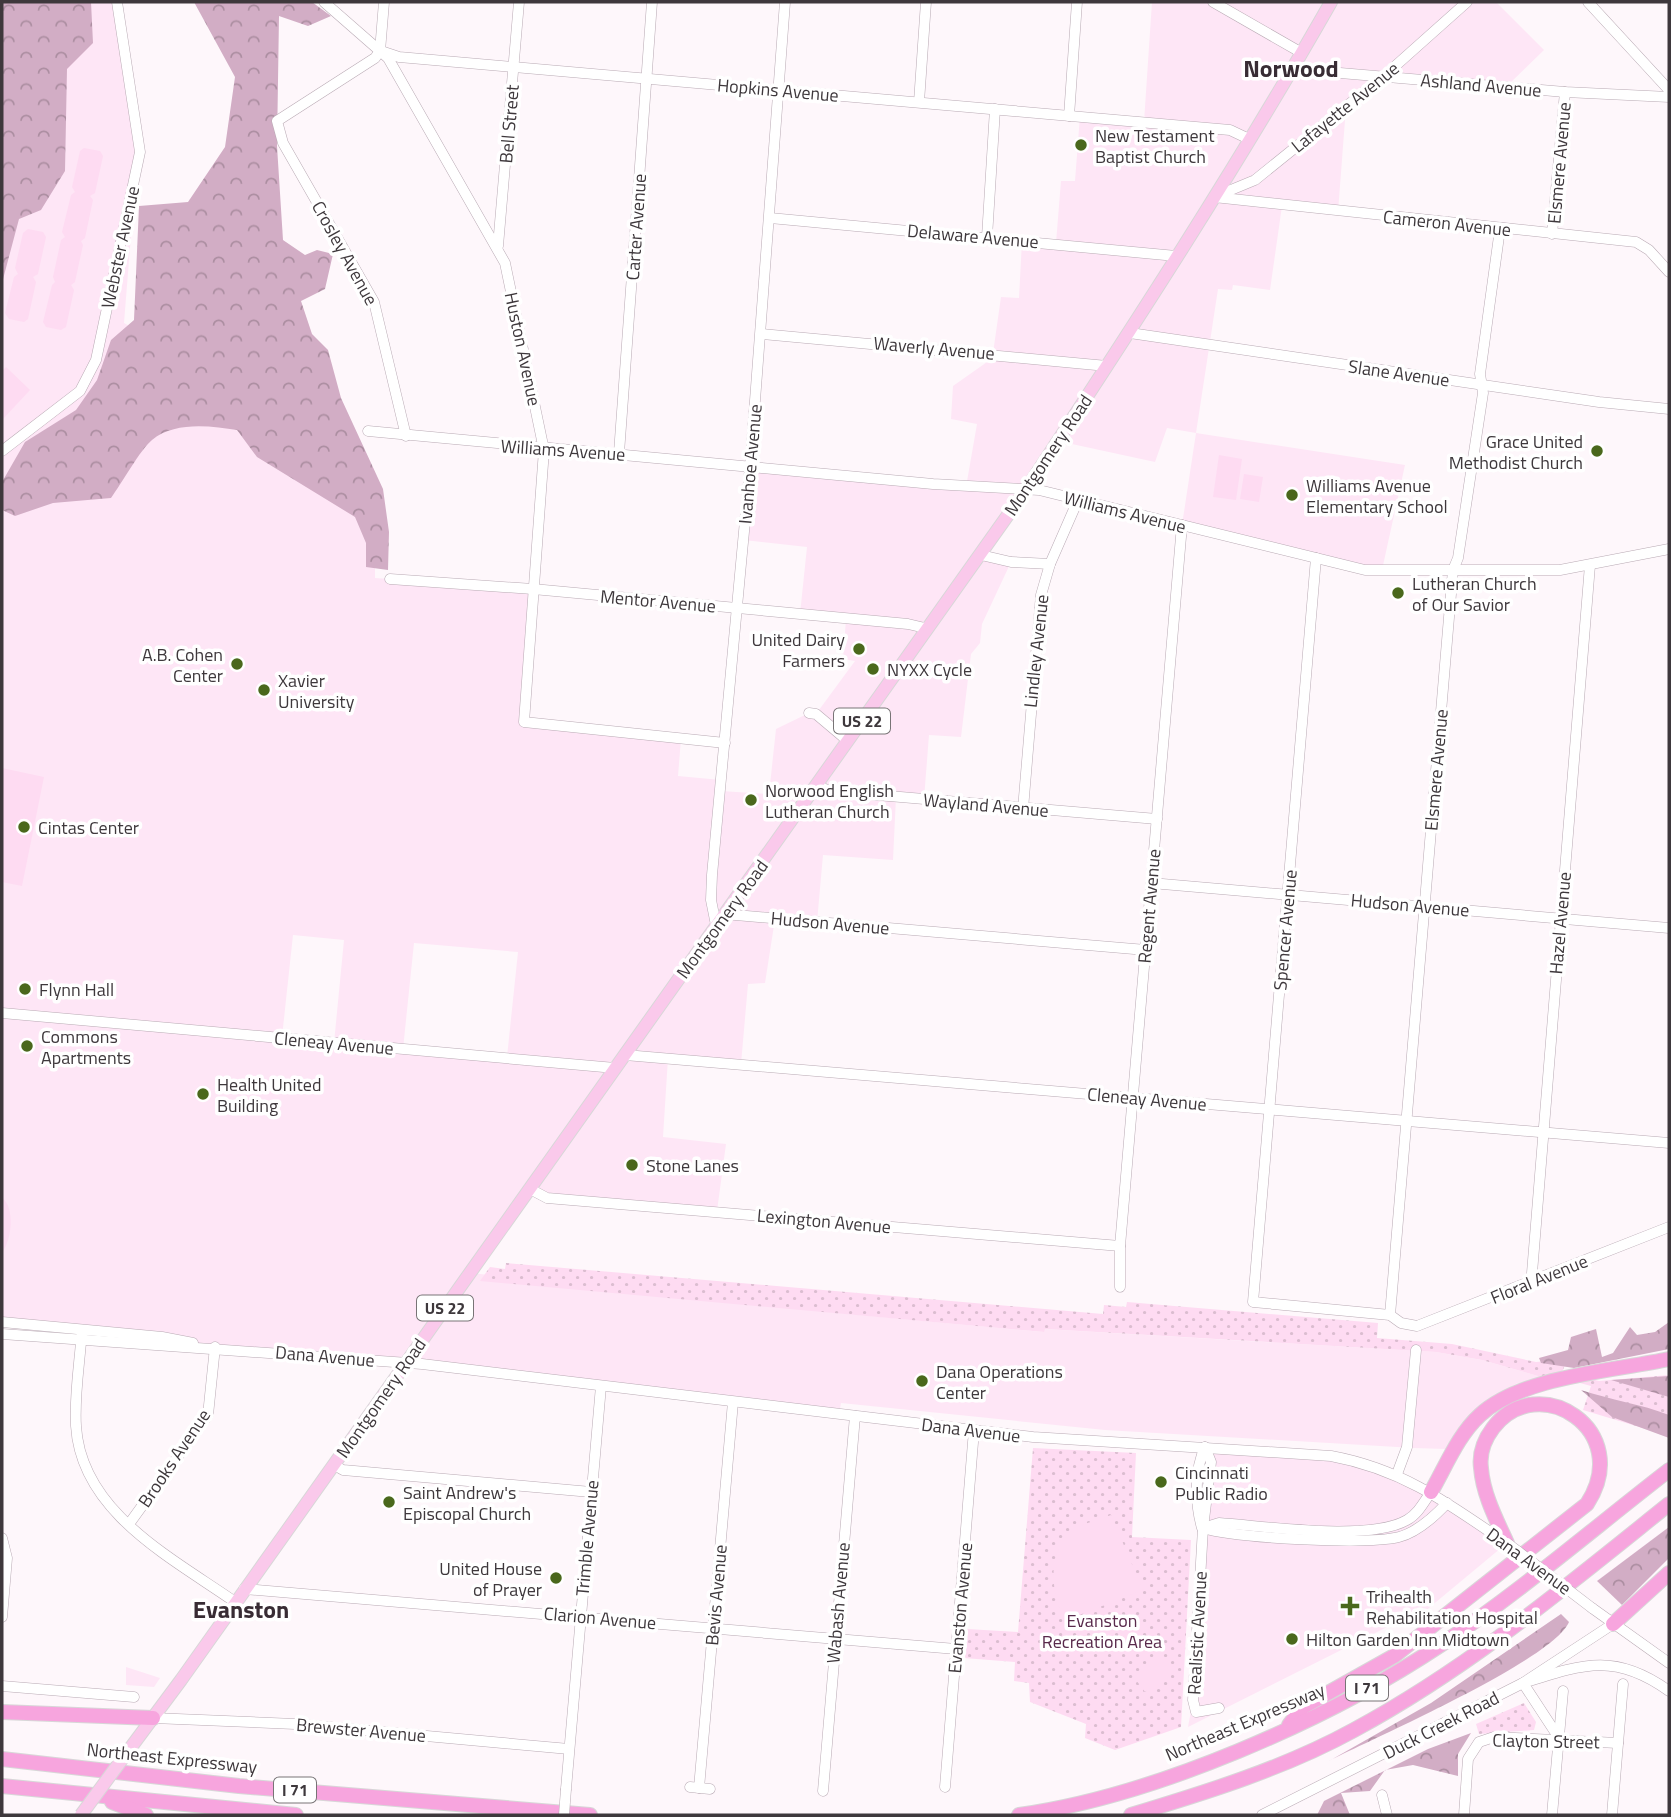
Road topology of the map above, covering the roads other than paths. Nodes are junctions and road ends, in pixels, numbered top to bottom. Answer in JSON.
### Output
{"nodes":[{"id":1,"x":117,"y":2,"type":"edge"},
{"id":2,"x":324,"y":2,"type":"edge"},
{"id":3,"x":384,"y":2,"type":"edge"},
{"id":4,"x":519,"y":2,"type":"edge"},
{"id":5,"x":652,"y":2,"type":"edge"},
{"id":6,"x":786,"y":2,"type":"edge"},
{"id":7,"x":926,"y":2,"type":"edge"},
{"id":8,"x":1077,"y":2,"type":"edge"},
{"id":9,"x":1213,"y":2,"type":"edge"},
{"id":10,"x":1331,"y":2,"type":"edge"},
{"id":11,"x":1467,"y":2,"type":"edge"},
{"id":12,"x":1588,"y":2,"type":"edge"},
{"id":13,"x":380,"y":51,"type":"junction"},
{"id":14,"x":1302,"y":53,"type":"junction"},
{"id":15,"x":514,"y":66,"type":"junction"},
{"id":16,"x":1293,"y":69,"type":"junction"},
{"id":17,"x":1384,"y":76,"type":"junction"},
{"id":18,"x":647,"y":78,"type":"junction"},
{"id":19,"x":1669,"y":90,"type":"edge"},
{"id":20,"x":779,"y":91,"type":"junction"},
{"id":21,"x":1565,"y":92,"type":"junction"},
{"id":22,"x":1669,"y":97,"type":"edge"},
{"id":23,"x":919,"y":102,"type":"junction"},
{"id":24,"x":995,"y":109,"type":"junction"},
{"id":25,"x":1069,"y":116,"type":"junction"},
{"id":26,"x":1249,"y":139,"type":"junction"},
{"id":27,"x":1214,"y":197,"type":"junction"},
{"id":28,"x":770,"y":218,"type":"junction"},
{"id":29,"x":1500,"y":229,"type":"junction"},
{"id":30,"x":1552,"y":234,"type":"junction"},
{"id":31,"x":987,"y":237,"type":"junction"},
{"id":32,"x":498,"y":246,"type":"junction"},
{"id":33,"x":1176,"y":256,"type":"junction"},
{"id":34,"x":1669,"y":272,"type":"edge"},
{"id":35,"x":1130,"y":333,"type":"junction"},
{"id":36,"x":761,"y":334,"type":"junction"},
{"id":37,"x":1107,"y":366,"type":"junction"},
{"id":38,"x":1481,"y":384,"type":"junction"},
{"id":39,"x":1669,"y":409,"type":"edge"},
{"id":40,"x":368,"y":431,"type":"dead end"},
{"id":41,"x":406,"y":436,"type":"junction"},
{"id":42,"x":544,"y":450,"type":"junction"},
{"id":43,"x":2,"y":451,"type":"edge"},
{"id":44,"x":618,"y":453,"type":"junction"},
{"id":45,"x":750,"y":467,"type":"junction"},
{"id":46,"x":1025,"y":491,"type":"junction"},
{"id":47,"x":1078,"y":500,"type":"junction"},
{"id":48,"x":1182,"y":525,"type":"junction"},
{"id":49,"x":1669,"y":549,"type":"edge"},
{"id":50,"x":981,"y":555,"type":"junction"},
{"id":51,"x":1316,"y":558,"type":"junction"},
{"id":52,"x":1050,"y":564,"type":"junction"},
{"id":53,"x":1590,"y":565,"type":"junction"},
{"id":54,"x":1453,"y":570,"type":"junction"},
{"id":55,"x":390,"y":579,"type":"dead end"},
{"id":56,"x":533,"y":589,"type":"junction"},
{"id":57,"x":737,"y":609,"type":"junction"},
{"id":58,"x":925,"y":628,"type":"junction"},
{"id":59,"x":809,"y":713,"type":"dead end"},
{"id":60,"x":848,"y":741,"type":"junction"},
{"id":61,"x":725,"y":743,"type":"junction"},
{"id":62,"x":817,"y":786,"type":"junction"},
{"id":63,"x":1023,"y":809,"type":"junction"},
{"id":64,"x":1157,"y":819,"type":"junction"},
{"id":65,"x":1152,"y":883,"type":"junction"},
{"id":66,"x":1288,"y":895,"type":"junction"},
{"id":67,"x":1426,"y":907,"type":"junction"},
{"id":68,"x":724,"y":914,"type":"junction"},
{"id":69,"x":1560,"y":917,"type":"junction"},
{"id":70,"x":716,"y":925,"type":"junction"},
{"id":71,"x":1669,"y":928,"type":"edge"},
{"id":72,"x":1146,"y":950,"type":"junction"},
{"id":73,"x":2,"y":1013,"type":"edge"},
{"id":74,"x":625,"y":1055,"type":"junction"},
{"id":75,"x":615,"y":1068,"type":"junction"},
{"id":76,"x":1133,"y":1098,"type":"junction"},
{"id":77,"x":1270,"y":1109,"type":"junction"},
{"id":78,"x":1406,"y":1120,"type":"junction"},
{"id":79,"x":1543,"y":1132,"type":"junction"},
{"id":80,"x":1669,"y":1143,"type":"edge"},
{"id":81,"x":530,"y":1189,"type":"junction"},
{"id":82,"x":1669,"y":1227,"type":"edge"},
{"id":83,"x":1119,"y":1246,"type":"junction"},
{"id":84,"x":1534,"y":1281,"type":"junction"},
{"id":85,"x":1120,"y":1287,"type":"dead end"},
{"id":86,"x":1390,"y":1315,"type":"junction"},
{"id":87,"x":2,"y":1322,"type":"edge"},
{"id":88,"x":2,"y":1334,"type":"edge"},
{"id":89,"x":82,"y":1335,"type":"junction"},
{"id":90,"x":215,"y":1347,"type":"junction"},
{"id":91,"x":1416,"y":1350,"type":"dead end"},
{"id":92,"x":1669,"y":1359,"type":"edge"},
{"id":93,"x":406,"y":1364,"type":"junction"},
{"id":94,"x":601,"y":1386,"type":"junction"},
{"id":95,"x":733,"y":1402,"type":"junction"},
{"id":96,"x":855,"y":1416,"type":"junction"},
{"id":97,"x":974,"y":1430,"type":"junction"},
{"id":98,"x":1205,"y":1447,"type":"junction"},
{"id":99,"x":334,"y":1465,"type":"junction"},
{"id":100,"x":1669,"y":1470,"type":"edge"},
{"id":101,"x":1397,"y":1474,"type":"junction"},
{"id":102,"x":591,"y":1492,"type":"junction"},
{"id":103,"x":1431,"y":1492,"type":"junction"},
{"id":104,"x":1447,"y":1503,"type":"junction"},
{"id":105,"x":1669,"y":1504,"type":"edge"},
{"id":106,"x":129,"y":1524,"type":"junction"},
{"id":107,"x":1203,"y":1528,"type":"junction"},
{"id":108,"x":2,"y":1538,"type":"edge"},
{"id":109,"x":1507,"y":1543,"type":"junction"},
{"id":110,"x":1669,"y":1573,"type":"edge"},
{"id":111,"x":244,"y":1588,"type":"junction"},
{"id":112,"x":235,"y":1602,"type":"junction"},
{"id":113,"x":580,"y":1616,"type":"junction"},
{"id":114,"x":2,"y":1617,"type":"edge"},
{"id":115,"x":1613,"y":1624,"type":"junction"},
{"id":116,"x":713,"y":1628,"type":"junction"},
{"id":117,"x":835,"y":1639,"type":"junction"},
{"id":118,"x":956,"y":1649,"type":"junction"},
{"id":119,"x":1669,"y":1663,"type":"edge"},
{"id":120,"x":1523,"y":1683,"type":"junction"},
{"id":121,"x":1623,"y":1684,"type":"dead end"},
{"id":122,"x":2,"y":1686,"type":"edge"},
{"id":123,"x":1563,"y":1691,"type":"dead end"},
{"id":124,"x":1669,"y":1691,"type":"edge"},
{"id":125,"x":134,"y":1697,"type":"dead end"},
{"id":126,"x":1219,"y":1707,"type":"dead end"},
{"id":127,"x":2,"y":1712,"type":"edge"},
{"id":128,"x":153,"y":1718,"type":"junction"},
{"id":129,"x":1287,"y":1727,"type":"junction"},
{"id":130,"x":1559,"y":1738,"type":"junction"},
{"id":131,"x":1618,"y":1743,"type":"junction"},
{"id":132,"x":569,"y":1749,"type":"junction"},
{"id":133,"x":2,"y":1759,"type":"edge"},
{"id":134,"x":2,"y":1786,"type":"edge"},
{"id":135,"x":945,"y":1787,"type":"dead end"},
{"id":136,"x":699,"y":1788,"type":"dead end"},
{"id":137,"x":822,"y":1791,"type":"dead end"},
{"id":138,"x":1382,"y":1795,"type":"dead end"},
{"id":139,"x":101,"y":1797,"type":"junction"},
{"id":140,"x":81,"y":1815,"type":"edge"},
{"id":141,"x":146,"y":1815,"type":"edge"},
{"id":142,"x":296,"y":1815,"type":"edge"},
{"id":143,"x":564,"y":1815,"type":"edge"},
{"id":144,"x":590,"y":1815,"type":"edge"},
{"id":145,"x":1019,"y":1815,"type":"edge"},
{"id":146,"x":1131,"y":1815,"type":"edge"},
{"id":147,"x":1262,"y":1815,"type":"edge"},
{"id":148,"x":1387,"y":1815,"type":"edge"},
{"id":149,"x":1464,"y":1815,"type":"edge"},
{"id":150,"x":1552,"y":1815,"type":"edge"},
{"id":151,"x":1612,"y":1815,"type":"edge"}],
"edges":[{"from":1,"to":43,"type":"street","name":"Webster Avenue"},
{"from":2,"to":13,"type":"street","name":"Hopkins Avenue"},
{"from":3,"to":13,"type":"street"},
{"from":4,"to":15,"type":"street","name":"Bell Street"},
{"from":5,"to":18,"type":"street","name":"Carter Avenue"},
{"from":6,"to":20,"type":"street","name":"Ivanhoe Avenue"},
{"from":7,"to":23,"type":"street"},
{"from":8,"to":25,"type":"street"},
{"from":9,"to":14,"type":"street"},
{"from":10,"to":14,"type":"main road","name":"Montgomery Road","number":"US 22"},
{"from":11,"to":17,"type":"street","name":"Lafayette Avenue"},
{"from":12,"to":19,"type":"street"},
{"from":13,"to":15,"type":"street","name":"Hopkins Avenue"},
{"from":13,"to":32,"type":"street","name":"Huston Avenue"},
{"from":13,"to":41,"type":"street","name":"Crosley Avenue"},
{"from":14,"to":16,"type":"main road","name":"Montgomery Road","number":"US 22"},
{"from":15,"to":18,"type":"street","name":"Hopkins Avenue"},
{"from":15,"to":32,"type":"street","name":"Bell Street"},
{"from":16,"to":17,"type":"street","name":"Ashland Avenue"},
{"from":16,"to":26,"type":"main road","name":"Montgomery Road","number":"US 22"},
{"from":17,"to":21,"type":"street","name":"Ashland Avenue"},
{"from":17,"to":27,"type":"street","name":"Lafayette Avenue"},
{"from":18,"to":20,"type":"street","name":"Hopkins Avenue"},
{"from":18,"to":44,"type":"street","name":"Carter Avenue"},
{"from":20,"to":23,"type":"street","name":"Hopkins Avenue"},
{"from":20,"to":28,"type":"street","name":"Ivanhoe Avenue"},
{"from":21,"to":22,"type":"street","name":"Ashland Avenue"},
{"from":21,"to":30,"type":"street","name":"Elsmere Avenue"},
{"from":23,"to":24,"type":"street","name":"Hopkins Avenue"},
{"from":24,"to":25,"type":"street","name":"Hopkins Avenue"},
{"from":24,"to":31,"type":"street"},
{"from":25,"to":26,"type":"street","name":"Hopkins Avenue"},
{"from":26,"to":27,"type":"main road","name":"Montgomery Road","number":"US 22"},
{"from":27,"to":29,"type":"street","name":"Cameron Avenue"},
{"from":27,"to":33,"type":"main road","name":"Montgomery Road","number":"US 22"},
{"from":28,"to":31,"type":"street","name":"Delaware Avenue"},
{"from":28,"to":36,"type":"street","name":"Ivanhoe Avenue"},
{"from":29,"to":30,"type":"street","name":"Cameron Avenue"},
{"from":29,"to":38,"type":"street","name":"Elsmere Avenue"},
{"from":30,"to":34,"type":"street","name":"Cameron Avenue"},
{"from":31,"to":33,"type":"street","name":"Delaware Avenue"},
{"from":32,"to":42,"type":"street","name":"Huston Avenue"},
{"from":33,"to":35,"type":"main road","name":"Montgomery Road","number":"US 22"},
{"from":35,"to":37,"type":"main road","name":"Montgomery Road","number":"US 22"},
{"from":35,"to":38,"type":"street","name":"Slane Avenue"},
{"from":36,"to":37,"type":"street","name":"Waverly Avenue"},
{"from":36,"to":45,"type":"street","name":"Ivanhoe Avenue"},
{"from":37,"to":46,"type":"main road","name":"Montgomery Road","number":"US 22"},
{"from":38,"to":39,"type":"street","name":"Slane Avenue"},
{"from":38,"to":54,"type":"street","name":"Elsmere Avenue"},
{"from":40,"to":41,"type":"street","name":"Williams Avenue"},
{"from":41,"to":42,"type":"street","name":"Williams Avenue"},
{"from":42,"to":44,"type":"street","name":"Williams Avenue"},
{"from":42,"to":56,"type":"street","name":"Huston Avenue"},
{"from":44,"to":45,"type":"street","name":"Williams Avenue"},
{"from":45,"to":46,"type":"street","name":"Williams Avenue"},
{"from":45,"to":57,"type":"street","name":"Ivanhoe Avenue"},
{"from":46,"to":47,"type":"street","name":"Williams Avenue"},
{"from":46,"to":50,"type":"main road","name":"Montgomery Road","number":"US 22"},
{"from":47,"to":48,"type":"street","name":"Williams Avenue"},
{"from":47,"to":52,"type":"street","name":"Lindley Avenue"},
{"from":48,"to":51,"type":"street","name":"Williams Avenue"},
{"from":48,"to":64,"type":"street","name":"Regent Avenue"},
{"from":49,"to":53,"type":"street","name":"Williams Avenue"},
{"from":50,"to":52,"type":"street"},
{"from":50,"to":58,"type":"main road","name":"Montgomery Road","number":"US 22"},
{"from":51,"to":54,"type":"street","name":"Williams Avenue"},
{"from":51,"to":66,"type":"street","name":"Spencer Avenue"},
{"from":52,"to":63,"type":"street","name":"Lindley Avenue"},
{"from":53,"to":54,"type":"street","name":"Williams Avenue"},
{"from":53,"to":69,"type":"street","name":"Hazel Avenue"},
{"from":54,"to":67,"type":"street","name":"Elsmere Avenue"},
{"from":55,"to":56,"type":"street","name":"Mentor Avenue"},
{"from":56,"to":57,"type":"street","name":"Mentor Avenue"},
{"from":56,"to":61,"type":"street","name":"Huston Avenue"},
{"from":57,"to":58,"type":"street","name":"Mentor Avenue"},
{"from":57,"to":61,"type":"street","name":"Ivanhoe Avenue"},
{"from":58,"to":60,"type":"main road","name":"Montgomery Road","number":"US 22"},
{"from":59,"to":60,"type":"street"},
{"from":60,"to":62,"type":"main road","name":"Montgomery Road","number":"US 22"},
{"from":61,"to":70,"type":"street","name":"Ivanhoe Avenue"},
{"from":62,"to":63,"type":"street","name":"Wayland Avenue"},
{"from":62,"to":68,"type":"main road","name":"Montgomery Road","number":"US 22"},
{"from":63,"to":64,"type":"street","name":"Wayland Avenue"},
{"from":64,"to":65,"type":"street","name":"Regent Avenue"},
{"from":65,"to":66,"type":"street","name":"Hudson Avenue"},
{"from":65,"to":72,"type":"street","name":"Regent Avenue"},
{"from":66,"to":67,"type":"street","name":"Hudson Avenue"},
{"from":66,"to":77,"type":"street","name":"Spencer Avenue"},
{"from":67,"to":69,"type":"street","name":"Hudson Avenue"},
{"from":67,"to":78,"type":"street","name":"Elsmere Avenue"},
{"from":68,"to":70,"type":"main road","name":"Montgomery Road","number":"US 22"},
{"from":68,"to":72,"type":"street","name":"Hudson Avenue"},
{"from":69,"to":71,"type":"street","name":"Hudson Avenue"},
{"from":69,"to":79,"type":"street","name":"Hazel Avenue"},
{"from":70,"to":74,"type":"main road","name":"Montgomery Road","number":"US 22"},
{"from":72,"to":76,"type":"street","name":"Regent Avenue"},
{"from":73,"to":75,"type":"street","name":"Cleneay Avenue"},
{"from":74,"to":75,"type":"main road","name":"Montgomery Road","number":"US 22"},
{"from":74,"to":76,"type":"street","name":"Cleneay Avenue"},
{"from":75,"to":81,"type":"main road","name":"Montgomery Road","number":"US 22"},
{"from":76,"to":77,"type":"street","name":"Cleneay Avenue"},
{"from":76,"to":83,"type":"street","name":"Regent Avenue"},
{"from":77,"to":78,"type":"street","name":"Cleneay Avenue"},
{"from":77,"to":86,"type":"street","name":"Spencer Avenue"},
{"from":78,"to":79,"type":"street","name":"Cleneay Avenue"},
{"from":78,"to":86,"type":"street","name":"Elsmere Avenue"},
{"from":79,"to":80,"type":"street","name":"Cleneay Avenue"},
{"from":79,"to":84,"type":"street","name":"Hazel Avenue"},
{"from":81,"to":83,"type":"street","name":"Lexington Avenue"},
{"from":81,"to":93,"type":"main road","name":"Montgomery Road","number":"US 22"},
{"from":82,"to":84,"type":"street","name":"Floral Avenue"},
{"from":83,"to":85,"type":"street","name":"Regent Avenue"},
{"from":84,"to":86,"type":"street","name":"Floral Avenue"},
{"from":87,"to":89,"type":"street","name":"Dana Avenue"},
{"from":88,"to":89,"type":"street","name":"Dana Avenue"},
{"from":89,"to":90,"type":"street","name":"Dana Avenue"},
{"from":89,"to":106,"type":"street"},
{"from":90,"to":93,"type":"street","name":"Dana Avenue"},
{"from":90,"to":106,"type":"street","name":"Brooks Avenue"},
{"from":91,"to":101,"type":"street"},
{"from":92,"to":103,"type":"highway"},
{"from":93,"to":94,"type":"street","name":"Dana Avenue"},
{"from":93,"to":99,"type":"main road","name":"Montgomery Road","number":"US 22"},
{"from":94,"to":95,"type":"street","name":"Dana Avenue"},
{"from":94,"to":102,"type":"street","name":"Trimble Avenue"},
{"from":95,"to":96,"type":"street","name":"Dana Avenue"},
{"from":95,"to":116,"type":"street","name":"Bevis Avenue"},
{"from":96,"to":97,"type":"street","name":"Dana Avenue"},
{"from":96,"to":117,"type":"street","name":"Wabash Avenue"},
{"from":97,"to":98,"type":"street","name":"Dana Avenue"},
{"from":97,"to":118,"type":"street","name":"Evanston Avenue"},
{"from":98,"to":101,"type":"street","name":"Dana Avenue"},
{"from":98,"to":107,"type":"street","name":"Realistic Avenue"},
{"from":99,"to":102,"type":"street"},
{"from":99,"to":111,"type":"main road","name":"Montgomery Road","number":"US 22"},
{"from":100,"to":129,"type":"highway","name":"Northeast Expressway","number":"I 71"},
{"from":101,"to":103,"type":"street","name":"Dana Avenue"},
{"from":102,"to":113,"type":"street","name":"Trimble Avenue"},
{"from":103,"to":104,"type":"street","name":"Dana Avenue"},
{"from":103,"to":107,"type":"street"},
{"from":104,"to":107,"type":"street"},
{"from":104,"to":109,"type":"street","name":"Dana Avenue"},
{"from":105,"to":146,"type":"highway","number":"I 71"},
{"from":106,"to":112,"type":"street"},
{"from":107,"to":126,"type":"street","name":"Realistic Avenue"},
{"from":108,"to":114,"type":"street"},
{"from":109,"to":115,"type":"street","name":"Dana Avenue","bridge":true},
{"from":109,"to":129,"type":"highway"},
{"from":110,"to":115,"type":"highway"},
{"from":111,"to":112,"type":"main road","name":"Montgomery Road","number":"US 22"},
{"from":111,"to":113,"type":"street","name":"Clarion Avenue"},
{"from":112,"to":128,"type":"main road","name":"Montgomery Road","number":"US 22"},
{"from":113,"to":116,"type":"street","name":"Clarion Avenue"},
{"from":113,"to":132,"type":"street","name":"Trimble Avenue"},
{"from":115,"to":119,"type":"street","name":"Dana Avenue"},
{"from":115,"to":120,"type":"street","name":"Duck Creek Road"},
{"from":116,"to":117,"type":"street","name":"Clarion Avenue"},
{"from":116,"to":136,"type":"street","name":"Bevis Avenue"},
{"from":117,"to":118,"type":"street","name":"Clarion Avenue"},
{"from":117,"to":137,"type":"street","name":"Wabash Avenue"},
{"from":118,"to":135,"type":"street","name":"Evanston Avenue"},
{"from":120,"to":124,"type":"street"},
{"from":120,"to":130,"type":"street"},
{"from":120,"to":147,"type":"street","name":"Duck Creek Road"},
{"from":121,"to":131,"type":"street"},
{"from":122,"to":125,"type":"street"},
{"from":123,"to":130,"type":"street"},
{"from":127,"to":128,"type":"highway"},
{"from":128,"to":132,"type":"street","name":"Brewster Avenue"},
{"from":128,"to":140,"type":"main road","name":"Montgomery Road","number":"US 22","bridge":true},
{"from":129,"to":145,"type":"highway","name":"Northeast Expressway","number":"I 71"},
{"from":130,"to":131,"type":"street","name":"Clayton Street"},
{"from":130,"to":149,"type":"street","name":"Clayton Street"},
{"from":130,"to":150,"type":"street"},
{"from":131,"to":151,"type":"street"},
{"from":132,"to":143,"type":"street","name":"Trimble Avenue","bridge":true},
{"from":133,"to":144,"type":"highway","name":"Northeast Expressway","number":"I 71"},
{"from":134,"to":139,"type":"highway","number":"I 71"},
{"from":138,"to":148,"type":"street"},
{"from":139,"to":141,"type":"highway"},
{"from":139,"to":142,"type":"highway","number":"I 71"}]}
